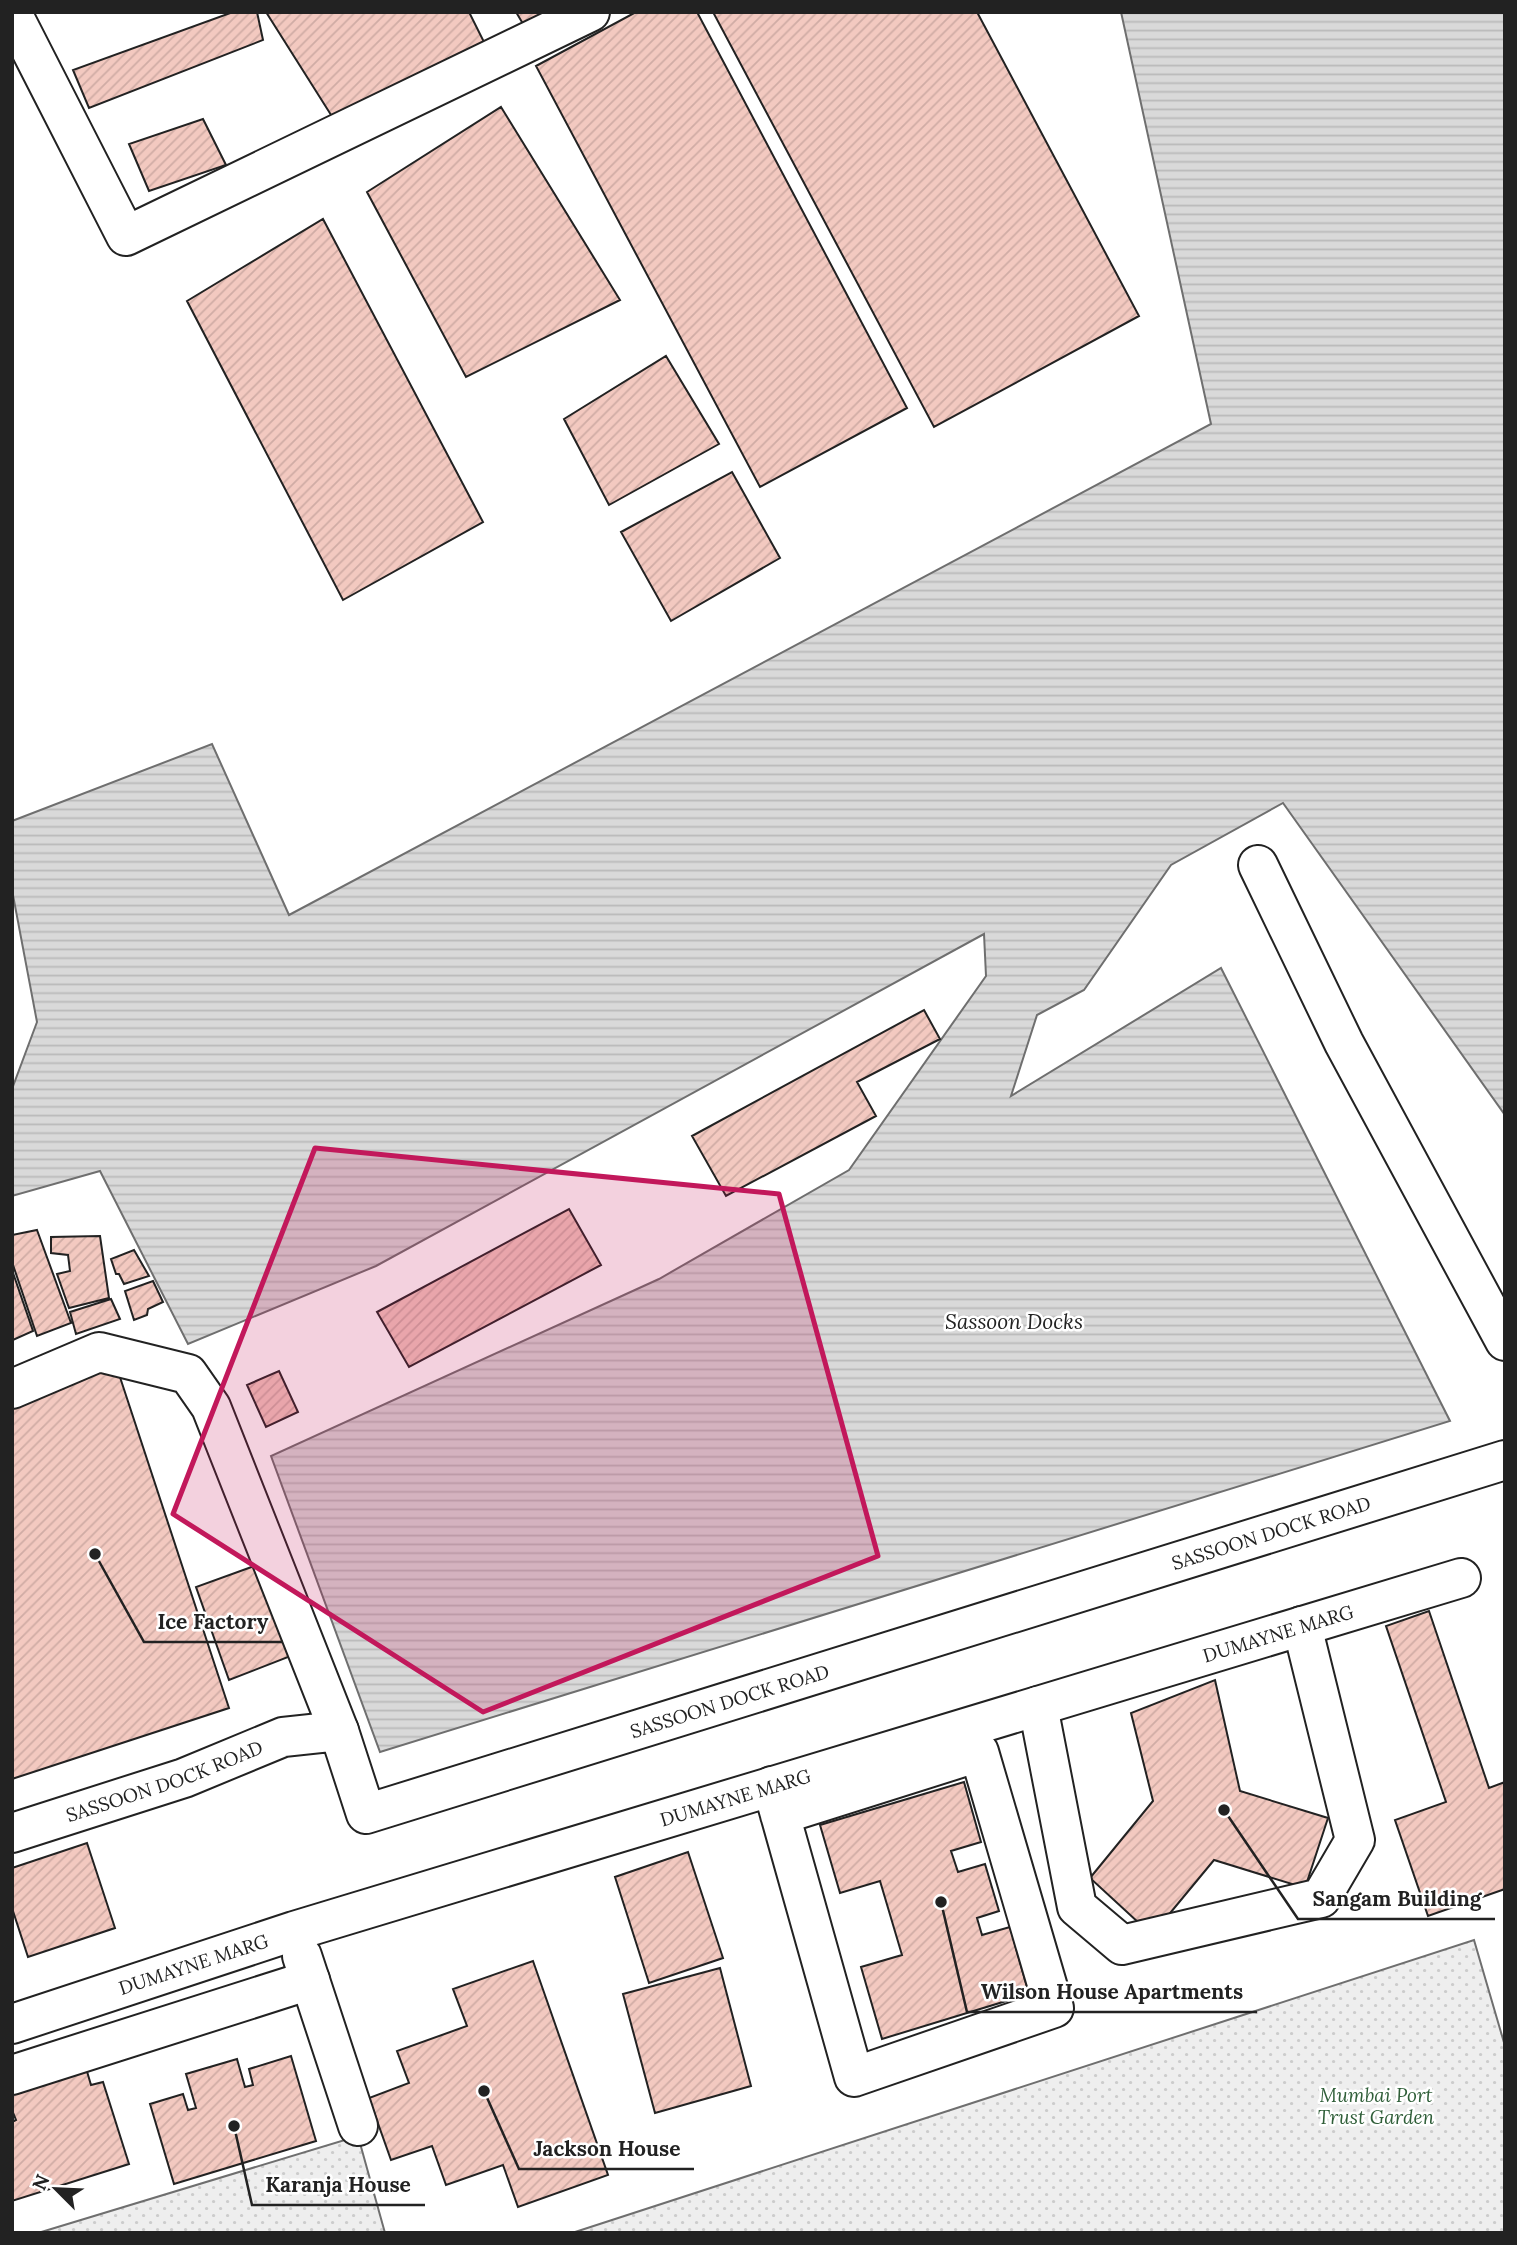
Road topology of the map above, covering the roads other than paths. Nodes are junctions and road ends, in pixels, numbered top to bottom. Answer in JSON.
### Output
{"nodes":[{"id":1,"x":590,"y":12,"type":"edge"},
{"id":2,"x":12,"y":13,"type":"edge"},
{"id":3,"x":1258,"y":865,"type":"dead end"},
{"id":4,"x":1505,"y":1341,"type":"edge"},
{"id":5,"x":12,"y":1389,"type":"edge"},
{"id":6,"x":1505,"y":1460,"type":"edge"},
{"id":7,"x":1461,"y":1578,"type":"dead end"},
{"id":8,"x":1301,"y":1626,"type":"junction"},
{"id":9,"x":1038,"y":1706,"type":"junction"},
{"id":10,"x":340,"y":1731,"type":"junction"},
{"id":11,"x":776,"y":1801,"type":"junction"},
{"id":12,"x":12,"y":1833,"type":"edge"},
{"id":13,"x":294,"y":1931,"type":"junction"},
{"id":14,"x":310,"y":1980,"type":"junction"},
{"id":15,"x":12,"y":2024,"type":"edge"},
{"id":16,"x":12,"y":2076,"type":"edge"},
{"id":17,"x":358,"y":2126,"type":"dead end"}],
"edges":[{"from":1,"to":2,"type":"street"},
{"from":3,"to":4,"type":"street"},
{"from":5,"to":10,"type":"street"},
{"from":6,"to":10,"type":"street","name":"SASSOON DOCK ROAD"},
{"from":7,"to":8,"type":"street","name":"DUMAYNE MARG"},
{"from":8,"to":9,"type":"street","name":"DUMAYNE MARG"},
{"from":8,"to":9,"type":"street"},
{"from":9,"to":11,"type":"street","name":"DUMAYNE MARG"},
{"from":10,"to":12,"type":"street","name":"SASSOON DOCK ROAD"},
{"from":11,"to":11,"type":"street"},
{"from":11,"to":13,"type":"street","name":"DUMAYNE MARG"},
{"from":13,"to":14,"type":"street"},
{"from":13,"to":15,"type":"street","name":"DUMAYNE MARG"},
{"from":14,"to":16,"type":"street"},
{"from":14,"to":17,"type":"street"}]}
